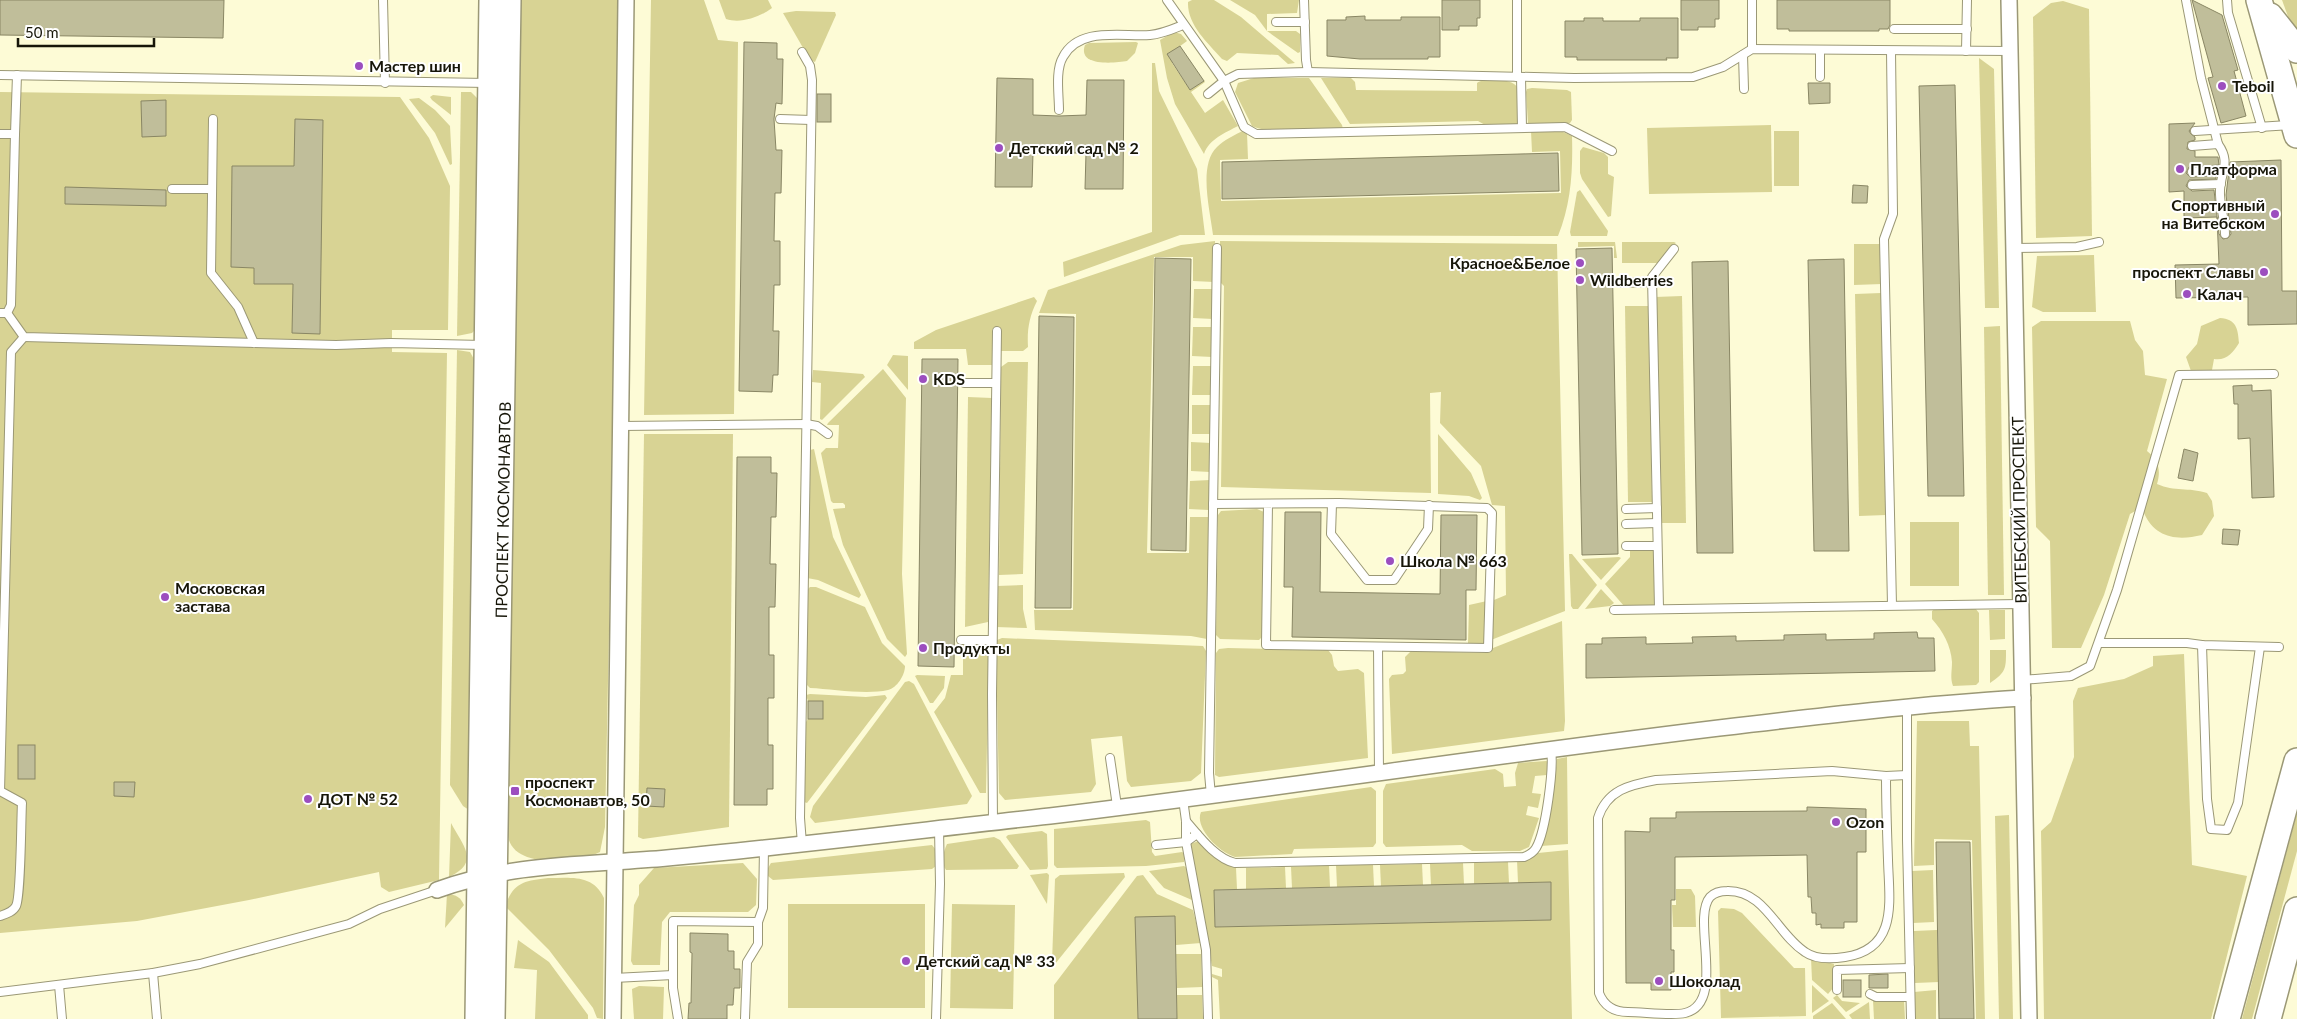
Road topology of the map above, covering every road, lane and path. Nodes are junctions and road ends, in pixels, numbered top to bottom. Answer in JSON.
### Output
{"nodes":[{"id":1,"x":382,"y":0,"type":"edge"},
{"id":2,"x":490,"y":0,"type":"edge"},
{"id":3,"x":510,"y":0,"type":"edge"},
{"id":4,"x":626,"y":0,"type":"edge"},
{"id":5,"x":1304,"y":0,"type":"edge"},
{"id":6,"x":1517,"y":0,"type":"edge"},
{"id":7,"x":1752,"y":0,"type":"edge"},
{"id":8,"x":1967,"y":0,"type":"edge"},
{"id":9,"x":2009,"y":0,"type":"edge"},
{"id":10,"x":2186,"y":0,"type":"edge"},
{"id":11,"x":2227,"y":0,"type":"edge"},
{"id":12,"x":1170,"y":1,"type":"edge"},
{"id":13,"x":2259,"y":1,"type":"edge"},
{"id":14,"x":1276,"y":22,"type":"dead end"},
{"id":15,"x":1305,"y":22,"type":"junction"},
{"id":16,"x":1184,"y":25,"type":"junction"},
{"id":17,"x":1894,"y":29,"type":"dead end"},
{"id":18,"x":1967,"y":29,"type":"junction"},
{"id":19,"x":1752,"y":50,"type":"junction"},
{"id":20,"x":1820,"y":50,"type":"junction"},
{"id":21,"x":1891,"y":50,"type":"junction"},
{"id":22,"x":2297,"y":50,"type":"edge"},
{"id":23,"x":1966,"y":51,"type":"junction"},
{"id":24,"x":2010,"y":51,"type":"junction"},
{"id":25,"x":802,"y":52,"type":"dead end"},
{"id":26,"x":1743,"y":55,"type":"junction"},
{"id":27,"x":1308,"y":72,"type":"junction"},
{"id":28,"x":0,"y":75,"type":"edge"},
{"id":29,"x":17,"y":75,"type":"junction"},
{"id":30,"x":1519,"y":77,"type":"junction"},
{"id":31,"x":1820,"y":77,"type":"dead end"},
{"id":32,"x":1224,"y":81,"type":"junction"},
{"id":33,"x":385,"y":83,"type":"junction"},
{"id":34,"x":489,"y":83,"type":"junction"},
{"id":35,"x":1744,"y":89,"type":"dead end"},
{"id":36,"x":1208,"y":94,"type":"dead end"},
{"id":37,"x":1059,"y":110,"type":"dead end"},
{"id":38,"x":213,"y":119,"type":"dead end"},
{"id":39,"x":780,"y":120,"type":"dead end"},
{"id":40,"x":811,"y":120,"type":"junction"},
{"id":41,"x":1522,"y":128,"type":"junction"},
{"id":42,"x":2262,"y":128,"type":"junction"},
{"id":43,"x":2216,"y":130,"type":"junction"},
{"id":44,"x":2296,"y":130,"type":"edge"},
{"id":45,"x":2195,"y":131,"type":"dead end"},
{"id":46,"x":0,"y":134,"type":"edge"},
{"id":47,"x":15,"y":134,"type":"junction"},
{"id":48,"x":2218,"y":144,"type":"junction"},
{"id":49,"x":2192,"y":146,"type":"dead end"},
{"id":50,"x":1612,"y":151,"type":"dead end"},
{"id":51,"x":2225,"y":170,"type":"junction"},
{"id":52,"x":2192,"y":172,"type":"dead end"},
{"id":53,"x":2221,"y":184,"type":"junction"},
{"id":54,"x":2192,"y":185,"type":"dead end"},
{"id":55,"x":172,"y":189,"type":"dead end"},
{"id":56,"x":212,"y":189,"type":"junction"},
{"id":57,"x":2211,"y":204,"type":"dead end"},
{"id":58,"x":2221,"y":204,"type":"junction"},
{"id":59,"x":2225,"y":234,"type":"dead end"},
{"id":60,"x":2098,"y":242,"type":"dead end"},
{"id":61,"x":1217,"y":248,"type":"dead end"},
{"id":62,"x":2014,"y":248,"type":"junction"},
{"id":63,"x":1674,"y":249,"type":"dead end"},
{"id":64,"x":1652,"y":282,"type":"junction"},
{"id":65,"x":1621,"y":283,"type":"dead end"},
{"id":66,"x":4,"y":313,"type":"edge"},
{"id":67,"x":997,"y":331,"type":"dead end"},
{"id":68,"x":24,"y":337,"type":"junction"},
{"id":69,"x":254,"y":343,"type":"junction"},
{"id":70,"x":495,"y":345,"type":"junction"},
{"id":71,"x":2274,"y":374,"type":"dead end"},
{"id":72,"x":964,"y":383,"type":"dead end"},
{"id":73,"x":996,"y":383,"type":"junction"},
{"id":74,"x":806,"y":424,"type":"junction"},
{"id":75,"x":621,"y":426,"type":"junction"},
{"id":76,"x":828,"y":434,"type":"dead end"},
{"id":77,"x":1213,"y":504,"type":"junction"},
{"id":78,"x":1268,"y":504,"type":"junction"},
{"id":79,"x":1332,"y":504,"type":"junction"},
{"id":80,"x":1429,"y":505,"type":"junction"},
{"id":81,"x":1657,"y":508,"type":"junction"},
{"id":82,"x":1626,"y":509,"type":"dead end"},
{"id":83,"x":1657,"y":523,"type":"junction"},
{"id":84,"x":1626,"y":524,"type":"dead end"},
{"id":85,"x":1626,"y":546,"type":"dead end"},
{"id":86,"x":1657,"y":546,"type":"junction"},
{"id":87,"x":2021,"y":604,"type":"junction"},
{"id":88,"x":1892,"y":605,"type":"junction"},
{"id":89,"x":1659,"y":608,"type":"junction"},
{"id":90,"x":1614,"y":610,"type":"dead end"},
{"id":91,"x":961,"y":640,"type":"dead end"},
{"id":92,"x":992,"y":640,"type":"junction"},
{"id":93,"x":2099,"y":644,"type":"junction"},
{"id":94,"x":2202,"y":645,"type":"junction"},
{"id":95,"x":1378,"y":647,"type":"junction"},
{"id":96,"x":2260,"y":647,"type":"junction"},
{"id":97,"x":2279,"y":647,"type":"dead end"},
{"id":98,"x":2022,"y":680,"type":"junction"},
{"id":99,"x":2023,"y":698,"type":"junction"},
{"id":100,"x":1907,"y":706,"type":"junction"},
{"id":101,"x":1551,"y":748,"type":"junction"},
{"id":102,"x":1110,"y":758,"type":"dead end"},
{"id":103,"x":2297,"y":762,"type":"edge"},
{"id":104,"x":1379,"y":773,"type":"junction"},
{"id":105,"x":1907,"y":775,"type":"junction"},
{"id":106,"x":1886,"y":776,"type":"junction"},
{"id":107,"x":0,"y":791,"type":"edge"},
{"id":108,"x":1211,"y":796,"type":"junction"},
{"id":109,"x":1183,"y":799,"type":"junction"},
{"id":110,"x":1117,"y":806,"type":"junction"},
{"id":111,"x":1186,"y":821,"type":"junction"},
{"id":112,"x":993,"y":822,"type":"junction"},
{"id":113,"x":939,"y":828,"type":"junction"},
{"id":114,"x":1197,"y":834,"type":"junction"},
{"id":115,"x":1186,"y":842,"type":"junction"},
{"id":116,"x":802,"y":844,"type":"junction"},
{"id":117,"x":1156,"y":845,"type":"dead end"},
{"id":118,"x":764,"y":848,"type":"junction"},
{"id":119,"x":615,"y":863,"type":"junction"},
{"id":120,"x":488,"y":876,"type":"junction"},
{"id":121,"x":437,"y":890,"type":"joint"},
{"id":122,"x":2297,"y":910,"type":"edge"},
{"id":123,"x":0,"y":916,"type":"edge"},
{"id":124,"x":758,"y":922,"type":"junction"},
{"id":125,"x":1910,"y":968,"type":"junction"},
{"id":126,"x":153,"y":973,"type":"junction"},
{"id":127,"x":673,"y":976,"type":"junction"},
{"id":128,"x":614,"y":978,"type":"junction"},
{"id":129,"x":59,"y":985,"type":"junction"},
{"id":130,"x":1837,"y":990,"type":"dead end"},
{"id":131,"x":0,"y":992,"type":"edge"},
{"id":132,"x":1870,"y":994,"type":"dead end"},
{"id":133,"x":1910,"y":997,"type":"junction"},
{"id":134,"x":62,"y":1019,"type":"edge"},
{"id":135,"x":157,"y":1019,"type":"edge"},
{"id":136,"x":476,"y":1019,"type":"edge"},
{"id":137,"x":494,"y":1019,"type":"edge"},
{"id":138,"x":613,"y":1019,"type":"edge"},
{"id":139,"x":678,"y":1019,"type":"edge"},
{"id":140,"x":744,"y":1019,"type":"edge"},
{"id":141,"x":936,"y":1019,"type":"edge"},
{"id":142,"x":1208,"y":1019,"type":"edge"},
{"id":143,"x":1911,"y":1019,"type":"edge"},
{"id":144,"x":2029,"y":1019,"type":"edge"},
{"id":145,"x":2228,"y":1019,"type":"edge"},
{"id":146,"x":2268,"y":1019,"type":"edge"}],
"edges":[{"from":1,"to":33,"type":"lane"},
{"from":2,"to":34,"type":"street","name":"ПРОСПЕКТ КОСМОНАВТОВ"},
{"from":3,"to":70,"type":"street","name":"ПРОСПЕКТ КОСМОНАВТОВ"},
{"from":4,"to":75,"type":"street"},
{"from":5,"to":15,"type":"lane"},
{"from":6,"to":30,"type":"lane"},
{"from":7,"to":19,"type":"lane"},
{"from":8,"to":18,"type":"lane"},
{"from":9,"to":24,"type":"street","name":"ВИТЕБСКИЙ ПРОСПЕКТ"},
{"from":10,"to":43,"type":"lane"},
{"from":11,"to":42,"type":"lane"},
{"from":12,"to":16,"type":"lane"},
{"from":13,"to":22,"type":"main road"},
{"from":13,"to":44,"type":"main road"},
{"from":14,"to":15,"type":"lane"},
{"from":15,"to":27,"type":"lane"},
{"from":16,"to":32,"type":"lane"},
{"from":16,"to":37,"type":"lane"},
{"from":17,"to":18,"type":"lane"},
{"from":18,"to":23,"type":"lane"},
{"from":19,"to":20,"type":"lane"},
{"from":19,"to":26,"type":"lane"},
{"from":20,"to":21,"type":"lane"},
{"from":20,"to":31,"type":"lane"},
{"from":21,"to":23,"type":"lane"},
{"from":21,"to":88,"type":"lane"},
{"from":23,"to":24,"type":"lane"},
{"from":24,"to":62,"type":"street","name":"ВИТЕБСКИЙ ПРОСПЕКТ"},
{"from":25,"to":40,"type":"lane"},
{"from":26,"to":30,"type":"lane"},
{"from":26,"to":35,"type":"lane"},
{"from":27,"to":30,"type":"lane"},
{"from":27,"to":32,"type":"lane"},
{"from":28,"to":29,"type":"lane"},
{"from":29,"to":33,"type":"lane"},
{"from":29,"to":47,"type":"lane"},
{"from":30,"to":41,"type":"lane"},
{"from":32,"to":36,"type":"lane"},
{"from":32,"to":41,"type":"lane"},
{"from":33,"to":34,"type":"lane"},
{"from":34,"to":70,"type":"street","name":"ПРОСПЕКТ КОСМОНАВТОВ"},
{"from":38,"to":56,"type":"lane"},
{"from":39,"to":40,"type":"lane"},
{"from":40,"to":74,"type":"lane"},
{"from":41,"to":50,"type":"lane"},
{"from":42,"to":43,"type":"lane"},
{"from":42,"to":44,"type":"lane"},
{"from":43,"to":45,"type":"lane"},
{"from":43,"to":48,"type":"lane"},
{"from":46,"to":47,"type":"lane"},
{"from":47,"to":66,"type":"lane"},
{"from":48,"to":49,"type":"lane"},
{"from":48,"to":51,"type":"lane"},
{"from":51,"to":52,"type":"lane"},
{"from":51,"to":53,"type":"lane"},
{"from":53,"to":54,"type":"lane"},
{"from":53,"to":58,"type":"lane"},
{"from":55,"to":56,"type":"lane"},
{"from":56,"to":69,"type":"lane"},
{"from":57,"to":58,"type":"lane"},
{"from":58,"to":59,"type":"lane"},
{"from":60,"to":62,"type":"lane"},
{"from":61,"to":77,"type":"lane"},
{"from":62,"to":87,"type":"street","name":"ВИТЕБСКИЙ ПРОСПЕКТ"},
{"from":63,"to":64,"type":"lane"},
{"from":64,"to":65,"type":"lane"},
{"from":64,"to":81,"type":"lane"},
{"from":66,"to":68,"type":"lane"},
{"from":67,"to":73,"type":"lane"},
{"from":68,"to":69,"type":"lane"},
{"from":68,"to":107,"type":"lane"},
{"from":69,"to":70,"type":"lane"},
{"from":70,"to":120,"type":"street","name":"ПРОСПЕКТ КОСМОНАВТОВ"},
{"from":71,"to":93,"type":"lane"},
{"from":72,"to":73,"type":"lane"},
{"from":73,"to":92,"type":"lane"},
{"from":74,"to":75,"type":"lane"},
{"from":74,"to":76,"type":"lane"},
{"from":74,"to":116,"type":"lane"},
{"from":75,"to":119,"type":"street"},
{"from":77,"to":78,"type":"lane"},
{"from":77,"to":108,"type":"lane"},
{"from":78,"to":79,"type":"lane"},
{"from":78,"to":95,"type":"lane"},
{"from":79,"to":80,"type":"lane"},
{"from":79,"to":80,"type":"lane"},
{"from":80,"to":95,"type":"lane"},
{"from":81,"to":82,"type":"lane"},
{"from":81,"to":83,"type":"lane"},
{"from":83,"to":84,"type":"lane"},
{"from":83,"to":86,"type":"lane"},
{"from":85,"to":86,"type":"lane"},
{"from":86,"to":89,"type":"lane"},
{"from":87,"to":88,"type":"lane"},
{"from":87,"to":98,"type":"street","name":"ВИТЕБСКИЙ ПРОСПЕКТ"},
{"from":88,"to":89,"type":"lane"},
{"from":89,"to":90,"type":"lane"},
{"from":91,"to":92,"type":"lane"},
{"from":92,"to":112,"type":"lane"},
{"from":93,"to":94,"type":"lane"},
{"from":93,"to":98,"type":"lane"},
{"from":94,"to":96,"type":"lane"},
{"from":94,"to":96,"type":"lane"},
{"from":95,"to":104,"type":"lane"},
{"from":96,"to":97,"type":"lane"},
{"from":98,"to":99,"type":"street","name":"ВИТЕБСКИЙ ПРОСПЕКТ"},
{"from":99,"to":100,"type":"street"},
{"from":99,"to":144,"type":"street","name":"ВИТЕБСКИЙ ПРОСПЕКТ"},
{"from":100,"to":101,"type":"street"},
{"from":100,"to":105,"type":"lane"},
{"from":101,"to":104,"type":"street"},
{"from":101,"to":114,"type":"lane"},
{"from":102,"to":110,"type":"lane"},
{"from":103,"to":145,"type":"main road"},
{"from":104,"to":108,"type":"street"},
{"from":105,"to":106,"type":"lane"},
{"from":105,"to":125,"type":"lane"},
{"from":106,"to":106,"type":"lane"},
{"from":107,"to":123,"type":"lane"},
{"from":108,"to":109,"type":"street"},
{"from":109,"to":110,"type":"street"},
{"from":109,"to":111,"type":"lane"},
{"from":110,"to":112,"type":"street"},
{"from":111,"to":114,"type":"lane"},
{"from":111,"to":115,"type":"lane"},
{"from":112,"to":113,"type":"street"},
{"from":113,"to":116,"type":"street"},
{"from":113,"to":141,"type":"lane"},
{"from":114,"to":115,"type":"lane"},
{"from":115,"to":117,"type":"lane"},
{"from":115,"to":142,"type":"lane"},
{"from":116,"to":118,"type":"street"},
{"from":118,"to":119,"type":"street"},
{"from":118,"to":124,"type":"lane"},
{"from":119,"to":120,"type":"street"},
{"from":119,"to":128,"type":"street"},
{"from":120,"to":121,"type":"street"},
{"from":120,"to":136,"type":"street","name":"ПРОСПЕКТ КОСМОНАВТОВ"},
{"from":120,"to":137,"type":"street","name":"ПРОСПЕКТ КОСМОНАВТОВ"},
{"from":121,"to":126,"type":"lane"},
{"from":122,"to":146,"type":"main road"},
{"from":124,"to":127,"type":"lane"},
{"from":124,"to":140,"type":"lane"},
{"from":125,"to":130,"type":"lane"},
{"from":125,"to":133,"type":"lane"},
{"from":126,"to":129,"type":"lane"},
{"from":126,"to":135,"type":"lane"},
{"from":127,"to":128,"type":"lane"},
{"from":127,"to":139,"type":"lane"},
{"from":128,"to":138,"type":"street"},
{"from":129,"to":131,"type":"lane"},
{"from":129,"to":134,"type":"lane"},
{"from":132,"to":133,"type":"lane"},
{"from":133,"to":143,"type":"lane"}]}
